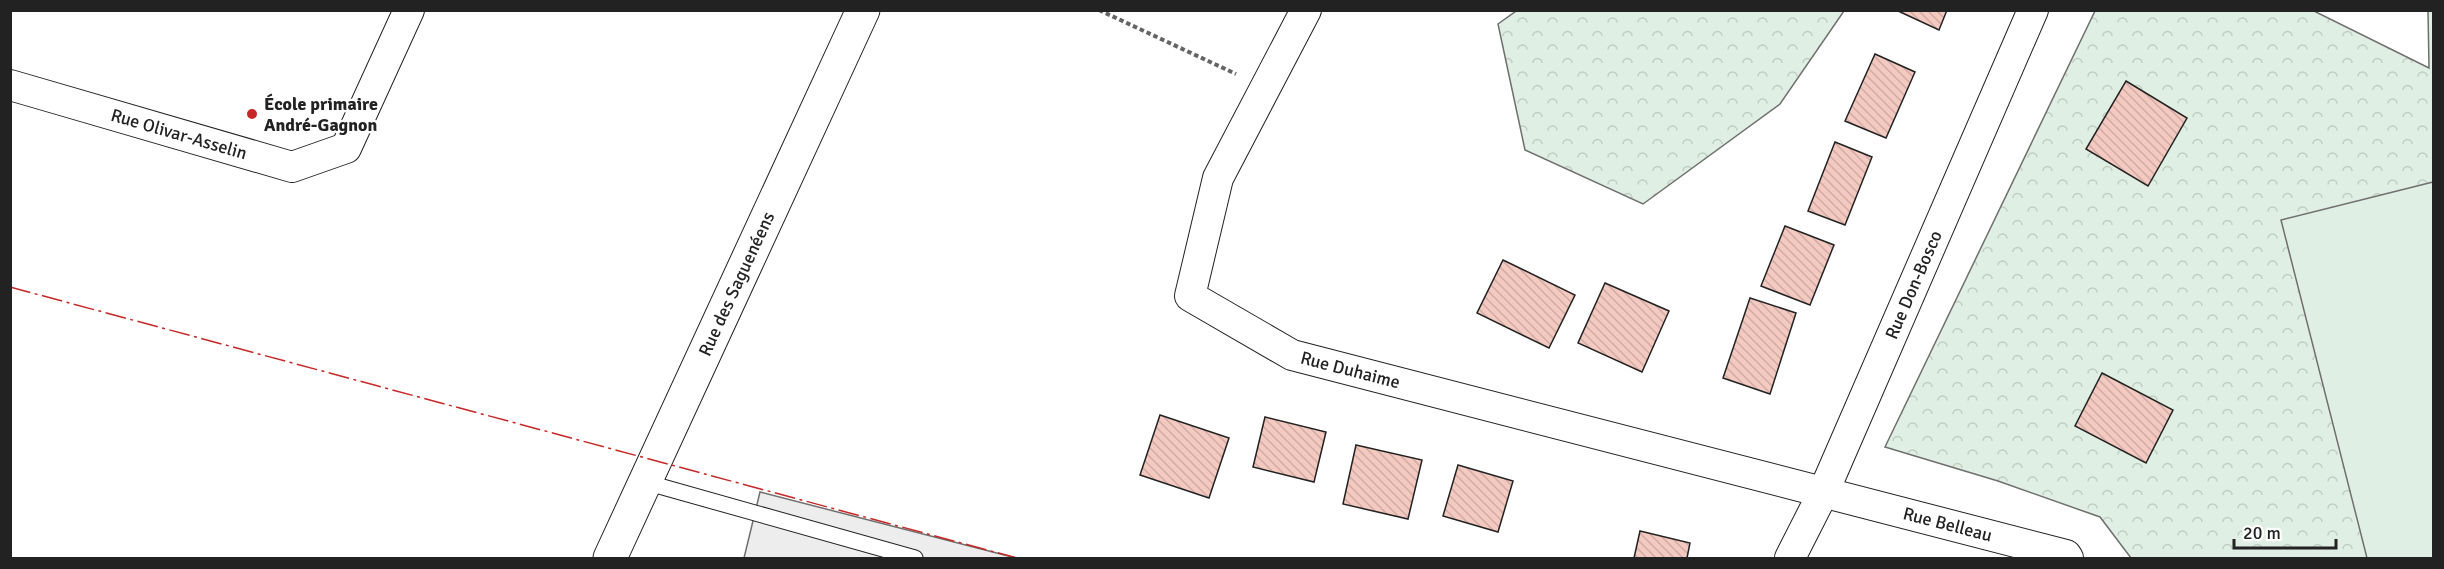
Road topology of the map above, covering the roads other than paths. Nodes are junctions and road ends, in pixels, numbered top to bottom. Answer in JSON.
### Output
{"nodes":[{"id":1,"x":409,"y":10,"type":"edge"},
{"id":2,"x":863,"y":10,"type":"edge"},
{"id":3,"x":1306,"y":10,"type":"edge"},
{"id":4,"x":2033,"y":10,"type":"edge"},
{"id":5,"x":10,"y":85,"type":"edge"},
{"id":6,"x":645,"y":482,"type":"junction"},
{"id":7,"x":1824,"y":491,"type":"junction"},
{"id":8,"x":610,"y":558,"type":"edge"},
{"id":9,"x":915,"y":558,"type":"edge"},
{"id":10,"x":1790,"y":558,"type":"edge"},
{"id":11,"x":2068,"y":558,"type":"edge"}],
"edges":[{"from":1,"to":5,"type":"street","name":"Rue Olivar-Asselin"},
{"from":2,"to":6,"type":"street","name":"Rue des Saguenéens"},
{"from":3,"to":7,"type":"street","name":"Rue Duhaime"},
{"from":4,"to":7,"type":"street","name":"Rue Don-Bosco"},
{"from":6,"to":8,"type":"street","name":"Rue des Saguenéens"},
{"from":6,"to":9,"type":"lane"},
{"from":7,"to":10,"type":"street","name":"Rue Don-Bosco"},
{"from":7,"to":11,"type":"street","name":"Rue Belleau"}]}
